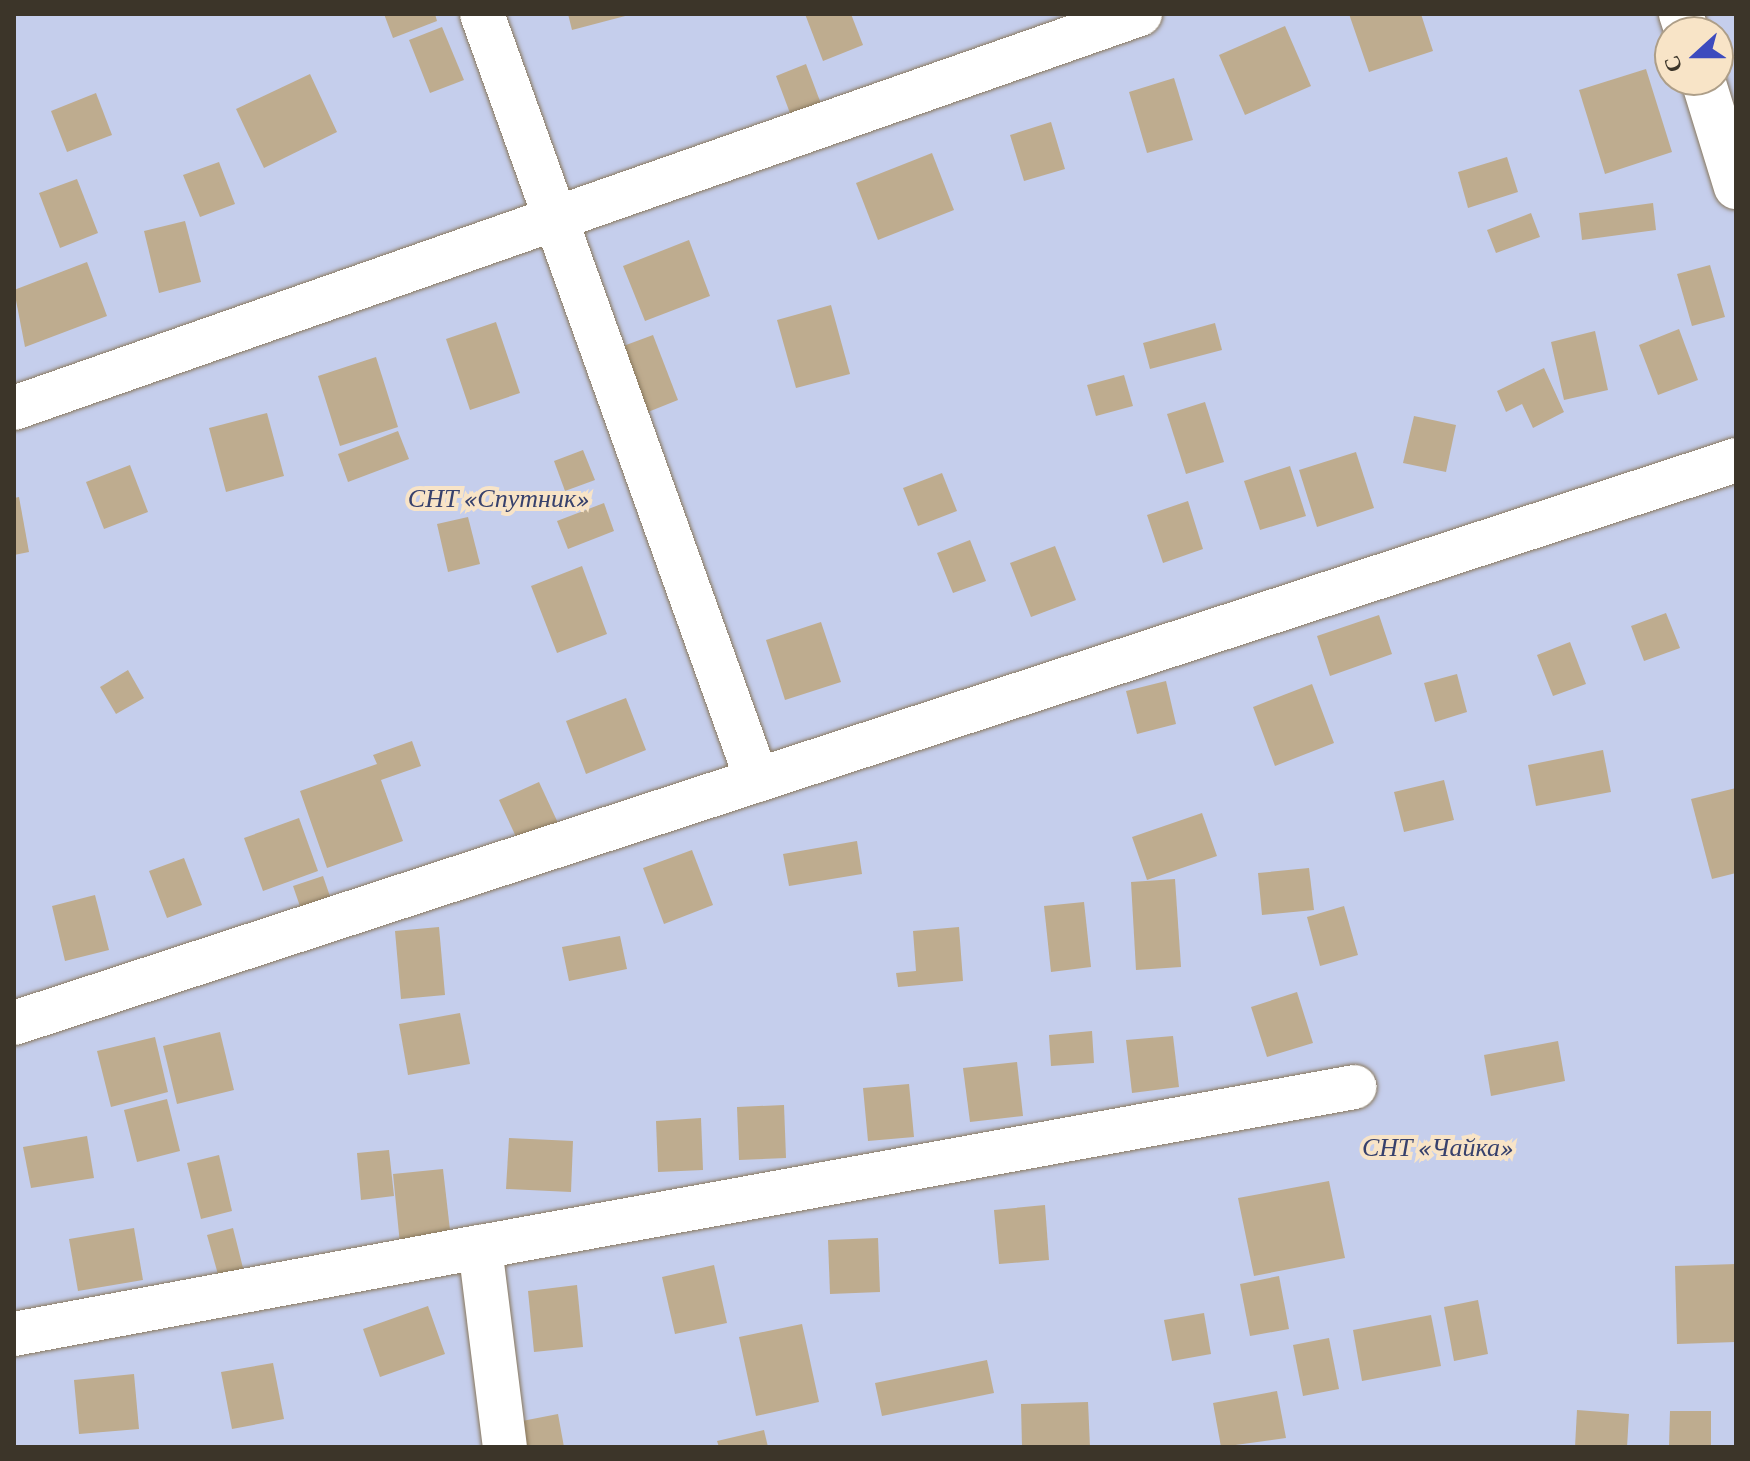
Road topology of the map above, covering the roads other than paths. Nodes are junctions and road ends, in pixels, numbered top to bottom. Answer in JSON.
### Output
{"nodes":[{"id":1,"x":482,"y":14,"type":"edge"},
{"id":2,"x":1140,"y":14,"type":"edge"},
{"id":3,"x":1710,"y":96,"type":"edge"},
{"id":4,"x":1730,"y":144,"type":"edge"},
{"id":5,"x":1736,"y":187,"type":"edge"},
{"id":6,"x":555,"y":219,"type":"junction"},
{"id":7,"x":14,"y":408,"type":"edge"},
{"id":8,"x":1736,"y":460,"type":"edge"},
{"id":9,"x":757,"y":780,"type":"junction"},
{"id":10,"x":14,"y":1023,"type":"edge"},
{"id":11,"x":1354,"y":1087,"type":"dead end"},
{"id":12,"x":480,"y":1247,"type":"junction"},
{"id":13,"x":14,"y":1334,"type":"edge"},
{"id":14,"x":505,"y":1447,"type":"edge"}],
"edges":[{"from":1,"to":6,"type":"street"},
{"from":2,"to":6,"type":"street"},
{"from":3,"to":4,"type":"street"},
{"from":4,"to":5,"type":"street"},
{"from":6,"to":7,"type":"street"},
{"from":6,"to":9,"type":"street"},
{"from":8,"to":9,"type":"street"},
{"from":9,"to":10,"type":"street"},
{"from":11,"to":12,"type":"street"},
{"from":12,"to":13,"type":"street"},
{"from":12,"to":14,"type":"street"}]}
